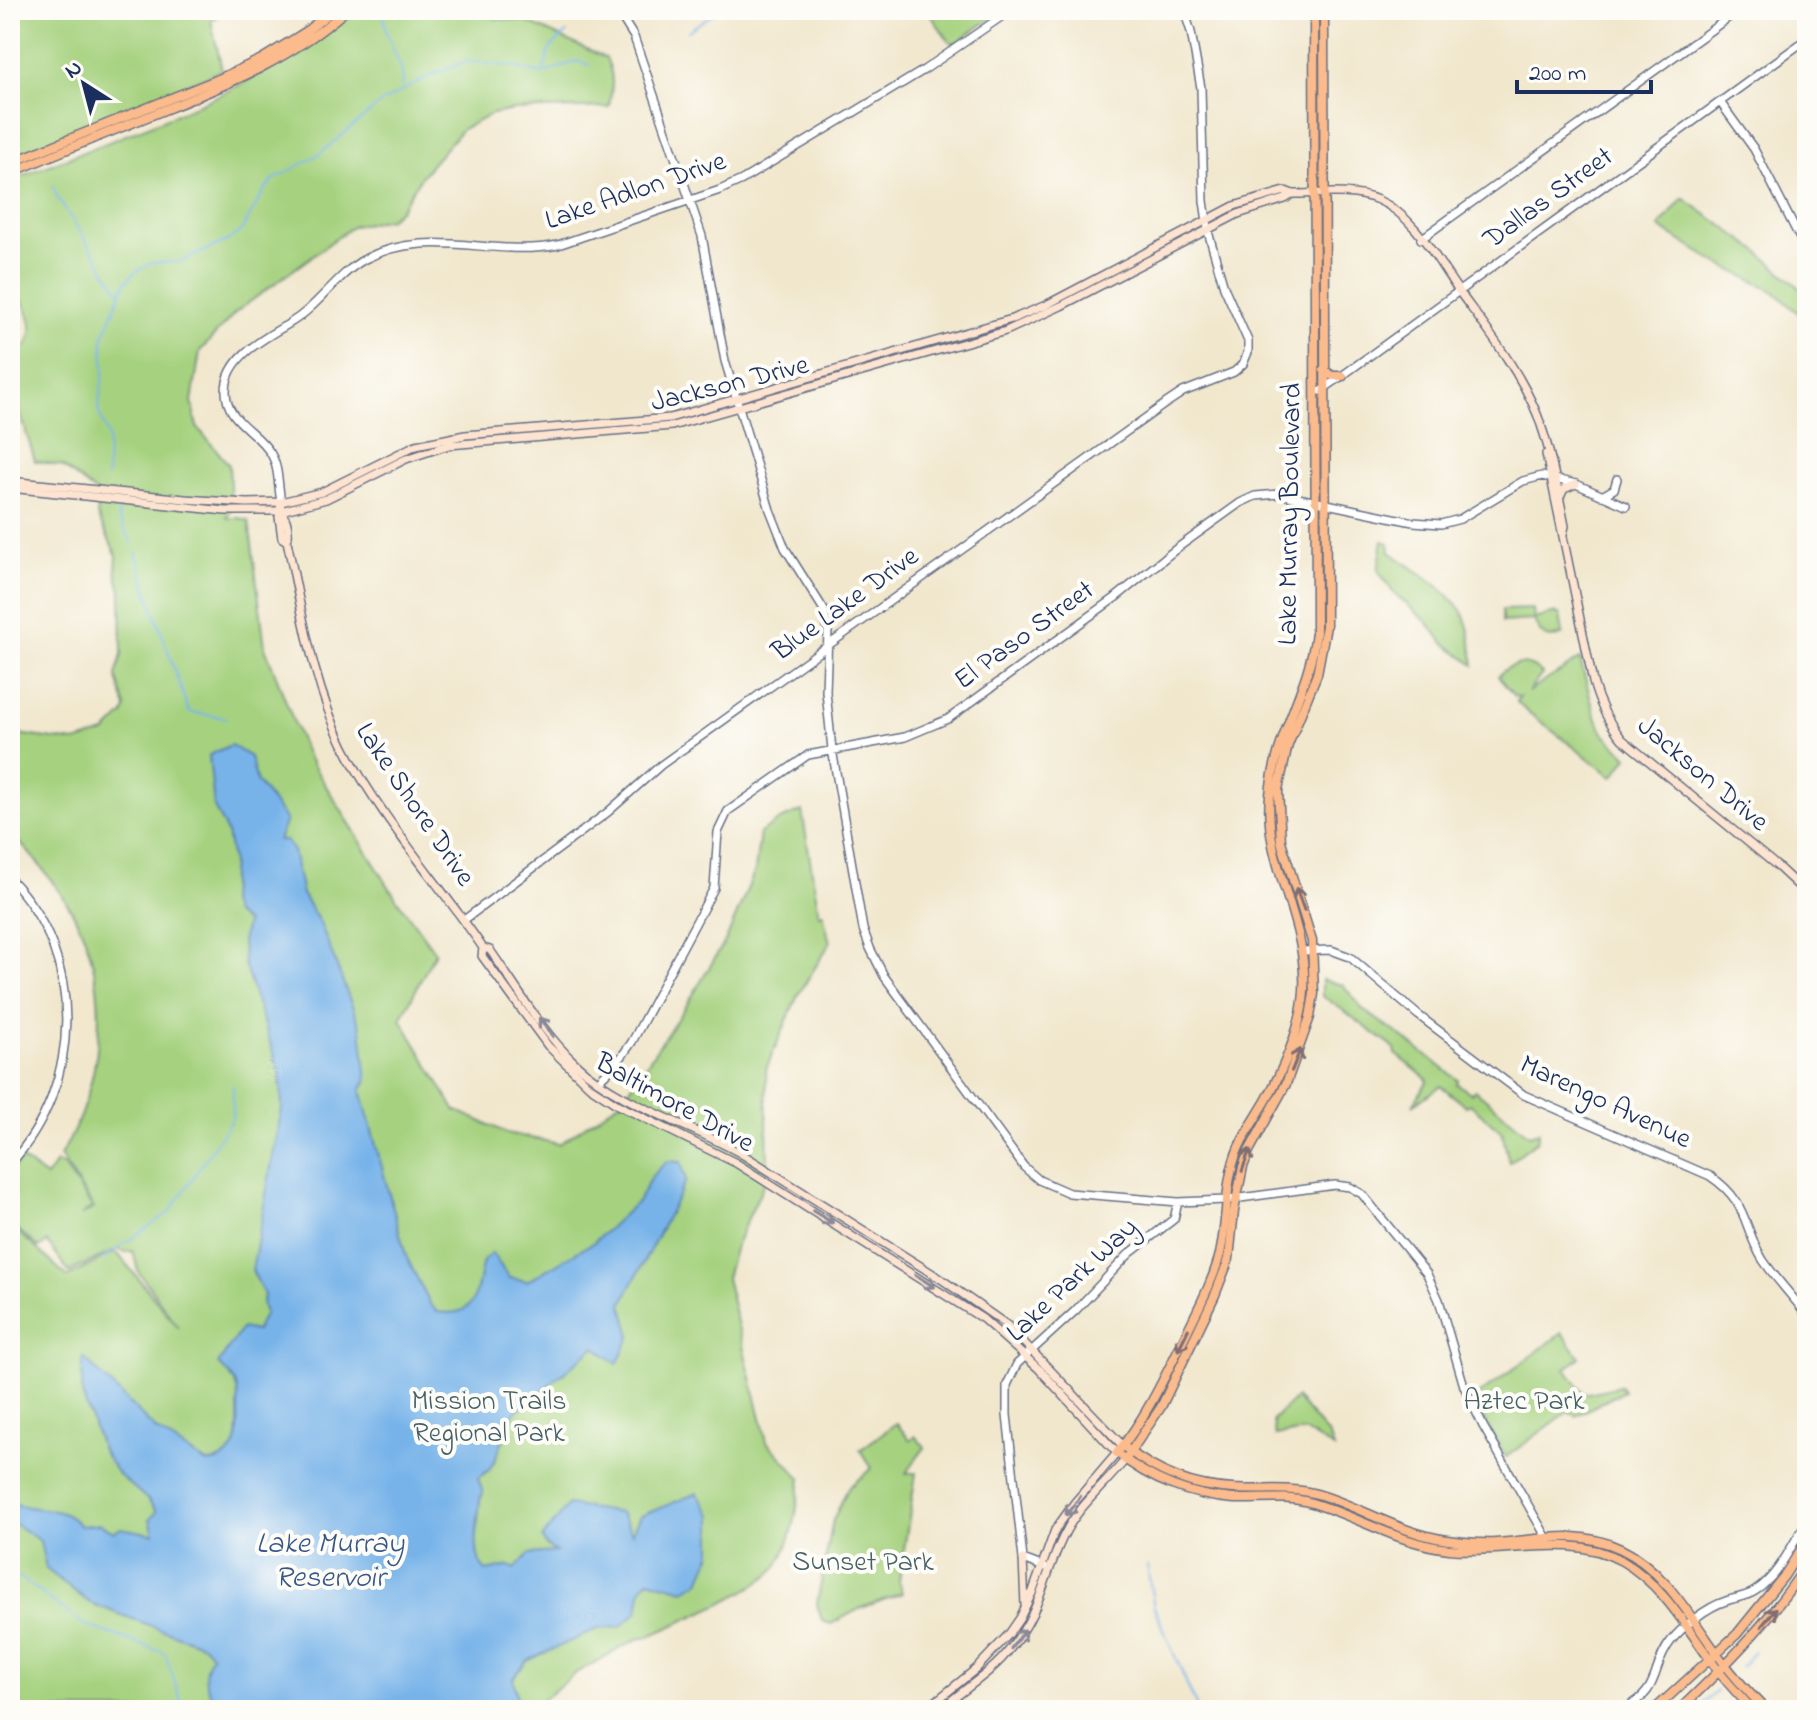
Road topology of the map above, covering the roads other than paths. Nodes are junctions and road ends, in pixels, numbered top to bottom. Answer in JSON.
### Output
{"nodes":[{"id":1,"x":617,"y":10,"type":"edge"},
{"id":2,"x":1011,"y":10,"type":"edge"},
{"id":3,"x":1184,"y":10,"type":"edge"},
{"id":4,"x":1314,"y":10,"type":"edge"},
{"id":5,"x":1324,"y":10,"type":"edge"},
{"id":6,"x":1739,"y":10,"type":"edge"},
{"id":7,"x":341,"y":11,"type":"edge"},
{"id":8,"x":1807,"y":39,"type":"edge"},
{"id":9,"x":1720,"y":102,"type":"junction"},
{"id":10,"x":10,"y":163,"type":"edge"},
{"id":11,"x":10,"y":173,"type":"edge"},
{"id":12,"x":1319,"y":194,"type":"junction"},
{"id":13,"x":691,"y":200,"type":"junction"},
{"id":14,"x":1208,"y":224,"type":"junction"},
{"id":15,"x":1421,"y":239,"type":"junction"},
{"id":16,"x":1807,"y":252,"type":"edge"},
{"id":17,"x":1459,"y":292,"type":"junction"},
{"id":18,"x":259,"y":342,"type":"joint"},
{"id":19,"x":1324,"y":370,"type":"junction"},
{"id":20,"x":1343,"y":376,"type":"junction"},
{"id":21,"x":1320,"y":391,"type":"junction"},
{"id":22,"x":737,"y":404,"type":"junction"},
{"id":23,"x":1553,"y":478,"type":"junction"},
{"id":24,"x":1617,"y":479,"type":"dead end"},
{"id":25,"x":10,"y":481,"type":"edge"},
{"id":26,"x":1576,"y":484,"type":"junction"},
{"id":27,"x":10,"y":488,"type":"edge"},
{"id":28,"x":1602,"y":496,"type":"junction"},
{"id":29,"x":1560,"y":499,"type":"junction"},
{"id":30,"x":281,"y":502,"type":"junction"},
{"id":31,"x":1320,"y":502,"type":"junction"},
{"id":32,"x":1626,"y":506,"type":"dead end"},
{"id":33,"x":281,"y":511,"type":"junction"},
{"id":34,"x":1563,"y":534,"type":"junction"},
{"id":35,"x":829,"y":644,"type":"junction"},
{"id":36,"x":832,"y":749,"type":"junction"},
{"id":37,"x":10,"y":879,"type":"edge"},
{"id":38,"x":1807,"y":894,"type":"edge"},
{"id":39,"x":464,"y":920,"type":"junction"},
{"id":40,"x":483,"y":948,"type":"junction"},
{"id":41,"x":1302,"y":951,"type":"junction"},
{"id":42,"x":1313,"y":951,"type":"junction"},
{"id":43,"x":1307,"y":1004,"type":"junction"},
{"id":44,"x":598,"y":1081,"type":"junction"},
{"id":45,"x":10,"y":1164,"type":"edge"},
{"id":46,"x":1232,"y":1199,"type":"junction"},
{"id":47,"x":1178,"y":1202,"type":"junction"},
{"id":48,"x":987,"y":1310,"type":"junction"},
{"id":49,"x":1807,"y":1315,"type":"edge"},
{"id":50,"x":983,"y":1319,"type":"junction"},
{"id":51,"x":1032,"y":1348,"type":"junction"},
{"id":52,"x":1025,"y":1355,"type":"junction"},
{"id":53,"x":1124,"y":1453,"type":"junction"},
{"id":54,"x":1807,"y":1521,"type":"edge"},
{"id":55,"x":1548,"y":1540,"type":"junction"},
{"id":56,"x":1807,"y":1540,"type":"edge"},
{"id":57,"x":1023,"y":1559,"type":"junction"},
{"id":58,"x":1807,"y":1564,"type":"edge"},
{"id":59,"x":1041,"y":1566,"type":"junction"},
{"id":60,"x":1051,"y":1569,"type":"junction"},
{"id":61,"x":1025,"y":1609,"type":"junction"},
{"id":62,"x":1690,"y":1624,"type":"junction"},
{"id":63,"x":1714,"y":1658,"type":"junction"},
{"id":64,"x":1722,"y":1669,"type":"junction"},
{"id":65,"x":1662,"y":1706,"type":"edge"},
{"id":66,"x":925,"y":1710,"type":"edge"},
{"id":67,"x":940,"y":1710,"type":"edge"},
{"id":68,"x":1622,"y":1710,"type":"edge"},
{"id":69,"x":1654,"y":1710,"type":"edge"},
{"id":70,"x":1679,"y":1710,"type":"edge"},
{"id":71,"x":1753,"y":1710,"type":"edge"},
{"id":72,"x":1766,"y":1710,"type":"edge"}],
"edges":[{"from":1,"to":13,"type":"street"},
{"from":2,"to":13,"type":"street","name":"Lake Adlon Drive"},
{"from":3,"to":14,"type":"street"},
{"from":4,"to":12,"type":"main road","name":"Lake Murray Boulevard"},
{"from":5,"to":12,"type":"main road","name":"Lake Murray Boulevard"},
{"from":6,"to":15,"type":"street"},
{"from":7,"to":10,"type":"main road"},
{"from":7,"to":11,"type":"main road"},
{"from":8,"to":9,"type":"street","name":"Dallas Street"},
{"from":9,"to":16,"type":"street"},
{"from":9,"to":17,"type":"street","name":"Dallas Street"},
{"from":12,"to":14,"type":"main road","name":"Jackson Drive"},
{"from":12,"to":15,"type":"main road","name":"Jackson Drive"},
{"from":12,"to":19,"type":"main road","name":"Lake Murray Boulevard"},
{"from":12,"to":21,"type":"main road","name":"Lake Murray Boulevard"},
{"from":13,"to":18,"type":"street","name":"Lake Adlon Drive"},
{"from":13,"to":22,"type":"street"},
{"from":14,"to":22,"type":"main road","name":"Jackson Drive"},
{"from":14,"to":35,"type":"street","name":"Blue Lake Drive"},
{"from":15,"to":17,"type":"main road","name":"Jackson Drive"},
{"from":17,"to":20,"type":"street","name":"Dallas Street"},
{"from":17,"to":23,"type":"main road","name":"Jackson Drive"},
{"from":18,"to":30,"type":"street","name":"Lake Shore Drive"},
{"from":19,"to":20,"type":"main road"},
{"from":19,"to":21,"type":"main road","name":"Lake Murray Boulevard"},
{"from":20,"to":21,"type":"street","name":"Dallas Street"},
{"from":21,"to":31,"type":"main road","name":"Lake Murray Boulevard"},
{"from":22,"to":30,"type":"main road","name":"Jackson Drive"},
{"from":22,"to":33,"type":"main road","name":"Jackson Drive"},
{"from":22,"to":35,"type":"street"},
{"from":23,"to":26,"type":"street"},
{"from":23,"to":29,"type":"main road","name":"Jackson Drive"},
{"from":23,"to":31,"type":"street","name":"El Paso Street"},
{"from":23,"to":34,"type":"main road","name":"Jackson Drive"},
{"from":24,"to":28,"type":"street"},
{"from":25,"to":30,"type":"main road","name":"Jackson Drive"},
{"from":26,"to":28,"type":"street"},
{"from":26,"to":29,"type":"main road"},
{"from":27,"to":33,"type":"main road","name":"Jackson Drive"},
{"from":28,"to":32,"type":"street"},
{"from":29,"to":34,"type":"main road","name":"Jackson Drive"},
{"from":30,"to":33,"type":"main road","name":"Lake Shore Drive"},
{"from":31,"to":36,"type":"street","name":"El Paso Street"},
{"from":31,"to":41,"type":"main road","name":"Lake Murray Boulevard"},
{"from":42,"to":31,"type":"main road","name":"Lake Murray Boulevard","one_way":true},
{"from":33,"to":39,"type":"main road","name":"Lake Shore Drive"},
{"from":34,"to":38,"type":"main road","name":"Jackson Drive"},
{"from":35,"to":36,"type":"street"},
{"from":35,"to":39,"type":"street","name":"Blue Lake Drive"},
{"from":36,"to":44,"type":"street","name":"El Paso Street"},
{"from":36,"to":47,"type":"street"},
{"from":37,"to":45,"type":"street"},
{"from":39,"to":40,"type":"main road","name":"Lake Shore Drive"},
{"from":44,"to":40,"type":"main road","name":"Baltimore Drive","one_way":true},
{"from":40,"to":50,"type":"main road","name":"Baltimore Drive","one_way":true},
{"from":41,"to":42,"type":"street","name":"Marengo Avenue"},
{"from":41,"to":43,"type":"main road","name":"Lake Murray Boulevard"},
{"from":42,"to":43,"type":"main road","name":"Lake Murray Boulevard"},
{"from":42,"to":49,"type":"street","name":"Marengo Avenue"},
{"from":43,"to":46,"type":"main road","name":"Lake Murray Boulevard"},
{"from":44,"to":48,"type":"main road","name":"Baltimore Drive"},
{"from":46,"to":47,"type":"street"},
{"from":46,"to":53,"type":"main road","name":"Lake Murray Boulevard"},
{"from":46,"to":55,"type":"street"},
{"from":47,"to":51,"type":"street","name":"Lake Park Way"},
{"from":48,"to":50,"type":"street"},
{"from":48,"to":51,"type":"main road","name":"Baltimore Drive"},
{"from":50,"to":52,"type":"main road","name":"Baltimore Drive"},
{"from":51,"to":52,"type":"street","name":"Lake Park Way"},
{"from":51,"to":53,"type":"main road","name":"Baltimore Drive"},
{"from":52,"to":53,"type":"main road","name":"Baltimore Drive"},
{"from":52,"to":57,"type":"street","name":"Lake Park Way"},
{"from":53,"to":55,"type":"main road","name":"Baltimore Drive"},
{"from":53,"to":59,"type":"main road","name":"Lake Murray Boulevard","one_way":true},
{"from":53,"to":60,"type":"main road","name":"Lake Murray Boulevard"},
{"from":54,"to":62,"type":"street"},
{"from":55,"to":62,"type":"main road","name":"Baltimore Drive"},
{"from":56,"to":63,"type":"main road"},
{"from":57,"to":59,"type":"street"},
{"from":57,"to":61,"type":"main road"},
{"from":64,"to":58,"type":"main road","one_way":true},
{"from":59,"to":60,"type":"street"},
{"from":59,"to":61,"type":"main road","name":"Lake Murray Boulevard"},
{"from":67,"to":60,"type":"main road","name":"Lake Murray Boulevard","one_way":true},
{"from":61,"to":66,"type":"main road","name":"Lake Murray Boulevard"},
{"from":62,"to":63,"type":"main road","name":"Baltimore Drive"},
{"from":62,"to":68,"type":"street"},
{"from":63,"to":64,"type":"main road","name":"Baltimore Drive"},
{"from":63,"to":65,"type":"main road"},
{"from":64,"to":70,"type":"main road"},
{"from":64,"to":71,"type":"main road","name":"Baltimore Drive"},
{"from":64,"to":72,"type":"main road","name":"Baltimore Drive"},
{"from":65,"to":69,"type":"main road"}]}
